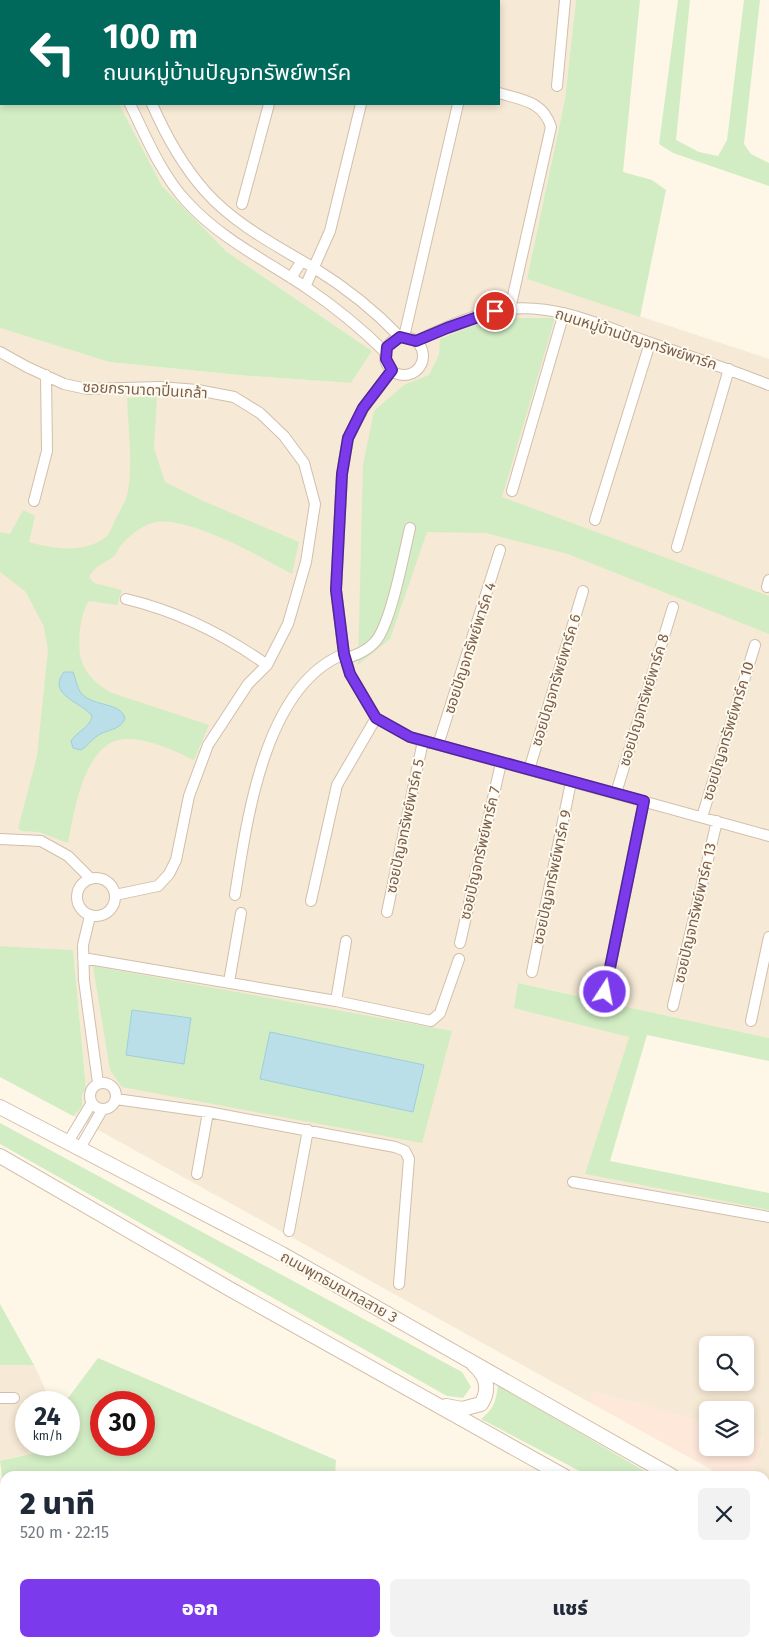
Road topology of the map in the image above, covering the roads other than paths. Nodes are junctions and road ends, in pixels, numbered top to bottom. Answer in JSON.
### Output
{"nodes":[{"id":1,"x":565,"y":0,"type":"edge"},
{"id":2,"x":557,"y":86,"type":"dead end"},
{"id":3,"x":500,"y":93,"type":"edge"},
{"id":4,"x":130,"y":105,"type":"edge"},
{"id":5,"x":152,"y":105,"type":"edge"},
{"id":6,"x":268,"y":105,"type":"edge"},
{"id":7,"x":361,"y":105,"type":"edge"},
{"id":8,"x":458,"y":105,"type":"edge"},
{"id":9,"x":242,"y":204,"type":"dead end"},
{"id":10,"x":301,"y":262,"type":"junction"},
{"id":11,"x":314,"y":269,"type":"junction"},
{"id":12,"x":291,"y":278,"type":"junction"},
{"id":13,"x":305,"y":287,"type":"junction"},
{"id":14,"x":510,"y":309,"type":"junction"},
{"id":15,"x":564,"y":313,"type":"junction"},
{"id":16,"x":402,"y":337,"type":"junction"},
{"id":17,"x":416,"y":341,"type":"junction"},
{"id":18,"x":650,"y":343,"type":"junction"},
{"id":19,"x":0,"y":352,"type":"edge"},
{"id":20,"x":386,"y":353,"type":"junction"},
{"id":21,"x":729,"y":369,"type":"junction"},
{"id":22,"x":392,"y":370,"type":"junction"},
{"id":23,"x":46,"y":375,"type":"junction"},
{"id":24,"x":769,"y":385,"type":"edge"},
{"id":25,"x":512,"y":491,"type":"dead end"},
{"id":26,"x":34,"y":501,"type":"dead end"},
{"id":27,"x":595,"y":520,"type":"dead end"},
{"id":28,"x":410,"y":528,"type":"dead end"},
{"id":29,"x":677,"y":546,"type":"dead end"},
{"id":30,"x":500,"y":550,"type":"dead end"},
{"id":31,"x":583,"y":591,"type":"dead end"},
{"id":32,"x":126,"y":599,"type":"dead end"},
{"id":33,"x":673,"y":607,"type":"dead end"},
{"id":34,"x":755,"y":645,"type":"dead end"},
{"id":35,"x":344,"y":656,"type":"junction"},
{"id":36,"x":267,"y":666,"type":"junction"},
{"id":37,"x":376,"y":718,"type":"junction"},
{"id":38,"x":423,"y":741,"type":"junction"},
{"id":39,"x":438,"y":745,"type":"junction"},
{"id":40,"x":501,"y":763,"type":"junction"},
{"id":41,"x":529,"y":770,"type":"junction"},
{"id":42,"x":571,"y":782,"type":"junction"},
{"id":43,"x":616,"y":793,"type":"junction"},
{"id":44,"x":644,"y":801,"type":"junction"},
{"id":45,"x":702,"y":817,"type":"junction"},
{"id":46,"x":717,"y":821,"type":"junction"},
{"id":47,"x":769,"y":836,"type":"edge"},
{"id":48,"x":0,"y":839,"type":"edge"},
{"id":49,"x":91,"y":878,"type":"junction"},
{"id":50,"x":115,"y":895,"type":"junction"},
{"id":51,"x":235,"y":895,"type":"dead end"},
{"id":52,"x":311,"y":901,"type":"dead end"},
{"id":53,"x":387,"y":912,"type":"dead end"},
{"id":54,"x":241,"y":913,"type":"dead end"},
{"id":55,"x":90,"y":916,"type":"junction"},
{"id":56,"x":769,"y":937,"type":"edge"},
{"id":57,"x":346,"y":941,"type":"dead end"},
{"id":58,"x":460,"y":943,"type":"dead end"},
{"id":59,"x":84,"y":958,"type":"junction"},
{"id":60,"x":459,"y":959,"type":"dead end"},
{"id":61,"x":532,"y":972,"type":"dead end"},
{"id":62,"x":229,"y":982,"type":"junction"},
{"id":63,"x":605,"y":992,"type":"dead end"},
{"id":64,"x":336,"y":1001,"type":"junction"},
{"id":65,"x":674,"y":1006,"type":"dead end"},
{"id":66,"x":751,"y":1021,"type":"dead end"},
{"id":67,"x":98,"y":1084,"type":"junction"},
{"id":68,"x":116,"y":1099,"type":"junction"},
{"id":69,"x":91,"y":1104,"type":"junction"},
{"id":70,"x":0,"y":1107,"type":"edge"},
{"id":71,"x":102,"y":1110,"type":"junction"},
{"id":72,"x":208,"y":1112,"type":"junction"},
{"id":73,"x":308,"y":1130,"type":"junction"},
{"id":74,"x":74,"y":1145,"type":"junction"},
{"id":75,"x":0,"y":1156,"type":"edge"},
{"id":76,"x":197,"y":1174,"type":"dead end"},
{"id":77,"x":573,"y":1182,"type":"dead end"},
{"id":78,"x":769,"y":1217,"type":"edge"},
{"id":79,"x":289,"y":1231,"type":"dead end"},
{"id":80,"x":399,"y":1284,"type":"dead end"},
{"id":81,"x":466,"y":1358,"type":"junction"},
{"id":82,"x":0,"y":1398,"type":"edge"},
{"id":83,"x":14,"y":1398,"type":"dead end"},
{"id":84,"x":438,"y":1405,"type":"junction"},
{"id":85,"x":555,"y":1471,"type":"edge"},
{"id":86,"x":663,"y":1471,"type":"edge"}],
"edges":[{"from":1,"to":2,"type":"street"},
{"from":3,"to":14,"type":"street"},
{"from":4,"to":12,"type":"street"},
{"from":5,"to":10,"type":"street"},
{"from":6,"to":9,"type":"street"},
{"from":7,"to":11,"type":"street"},
{"from":8,"to":16,"type":"street"},
{"from":10,"to":11,"type":"street"},
{"from":10,"to":12,"type":"street"},
{"from":11,"to":13,"type":"street"},
{"from":11,"to":16,"type":"street"},
{"from":12,"to":13,"type":"street"},
{"from":13,"to":20,"type":"street"},
{"from":14,"to":15,"type":"street","name":"ถนนหมู่บ้านปัญจทรัพย์พาร์ค"},
{"from":14,"to":17,"type":"street","name":"ถนนหมู่บ้านปัญจทรัพย์พาร์ค"},
{"from":15,"to":18,"type":"street","name":"ถนนหมู่บ้านปัญจทรัพย์พาร์ค"},
{"from":15,"to":25,"type":"street"},
{"from":16,"to":17,"type":"street"},
{"from":16,"to":20,"type":"street"},
{"from":17,"to":22,"type":"street"},
{"from":18,"to":21,"type":"street","name":"ถนนหมู่บ้านปัญจทรัพย์พาร์ค"},
{"from":18,"to":27,"type":"street"},
{"from":19,"to":23,"type":"street","name":"ซอยกรานาดาปิ่นเกล้า"},
{"from":20,"to":22,"type":"street"},
{"from":21,"to":24,"type":"street","name":"ถนนหมู่บ้านปัญจทรัพย์พาร์ค"},
{"from":21,"to":29,"type":"street"},
{"from":22,"to":35,"type":"street"},
{"from":23,"to":26,"type":"street"},
{"from":23,"to":36,"type":"street","name":"ซอยกรานาดาปิ่นเกล้า"},
{"from":28,"to":35,"type":"street"},
{"from":30,"to":39,"type":"street","name":"ซอยปัญจทรัพย์พาร์ค 4"},
{"from":31,"to":41,"type":"street","name":"ซอยปัญจทรัพย์พาร์ค 6"},
{"from":32,"to":36,"type":"street"},
{"from":33,"to":43,"type":"street","name":"ซอยปัญจทรัพย์พาร์ค 8"},
{"from":34,"to":45,"type":"street","name":"ซอยปัญจทรัพย์พาร์ค 10"},
{"from":35,"to":37,"type":"street"},
{"from":35,"to":51,"type":"street"},
{"from":36,"to":50,"type":"street","name":"ซอยกรานาดาปิ่นเกล้า"},
{"from":37,"to":38,"type":"street"},
{"from":37,"to":52,"type":"street"},
{"from":38,"to":39,"type":"street"},
{"from":38,"to":53,"type":"street","name":"ซอยปัญจทรัพย์พาร์ค 5"},
{"from":39,"to":40,"type":"street"},
{"from":40,"to":41,"type":"street"},
{"from":40,"to":58,"type":"street","name":"ซอยปัญจทรัพย์พาร์ค 7"},
{"from":41,"to":42,"type":"street"},
{"from":42,"to":43,"type":"street"},
{"from":42,"to":61,"type":"street","name":"ซอยปัญจทรัพย์พาร์ค 9"},
{"from":43,"to":44,"type":"street"},
{"from":44,"to":45,"type":"street"},
{"from":44,"to":63,"type":"street"},
{"from":45,"to":46,"type":"street"},
{"from":46,"to":47,"type":"street"},
{"from":46,"to":65,"type":"street","name":"ซอยปัญจทรัพย์พาร์ค 13"},
{"from":48,"to":49,"type":"street"},
{"from":49,"to":50,"type":"street"},
{"from":49,"to":55,"type":"street"},
{"from":50,"to":55,"type":"street"},
{"from":54,"to":62,"type":"street"},
{"from":55,"to":59,"type":"street"},
{"from":56,"to":66,"type":"street"},
{"from":57,"to":64,"type":"street"},
{"from":59,"to":62,"type":"street"},
{"from":59,"to":67,"type":"street"},
{"from":60,"to":64,"type":"street"},
{"from":62,"to":64,"type":"street"},
{"from":67,"to":68,"type":"street"},
{"from":67,"to":69,"type":"street"},
{"from":68,"to":71,"type":"street"},
{"from":68,"to":72,"type":"street"},
{"from":69,"to":71,"type":"street"},
{"from":69,"to":74,"type":"street"},
{"from":70,"to":74,"type":"main road","name":"ถนนพุทธมณฑลสาย 3"},
{"from":71,"to":74,"type":"street"},
{"from":72,"to":73,"type":"street"},
{"from":72,"to":76,"type":"street"},
{"from":73,"to":79,"type":"street"},
{"from":73,"to":80,"type":"street"},
{"from":74,"to":81,"type":"main road","name":"ถนนพุทธมณฑลสาย 3"},
{"from":75,"to":84,"type":"main road"},
{"from":77,"to":78,"type":"street"},
{"from":81,"to":84,"type":"main road"},
{"from":81,"to":86,"type":"main road","name":"ถนนพุทธมณฑลสาย 3"},
{"from":82,"to":83,"type":"street"},
{"from":84,"to":85,"type":"main road"}]}
